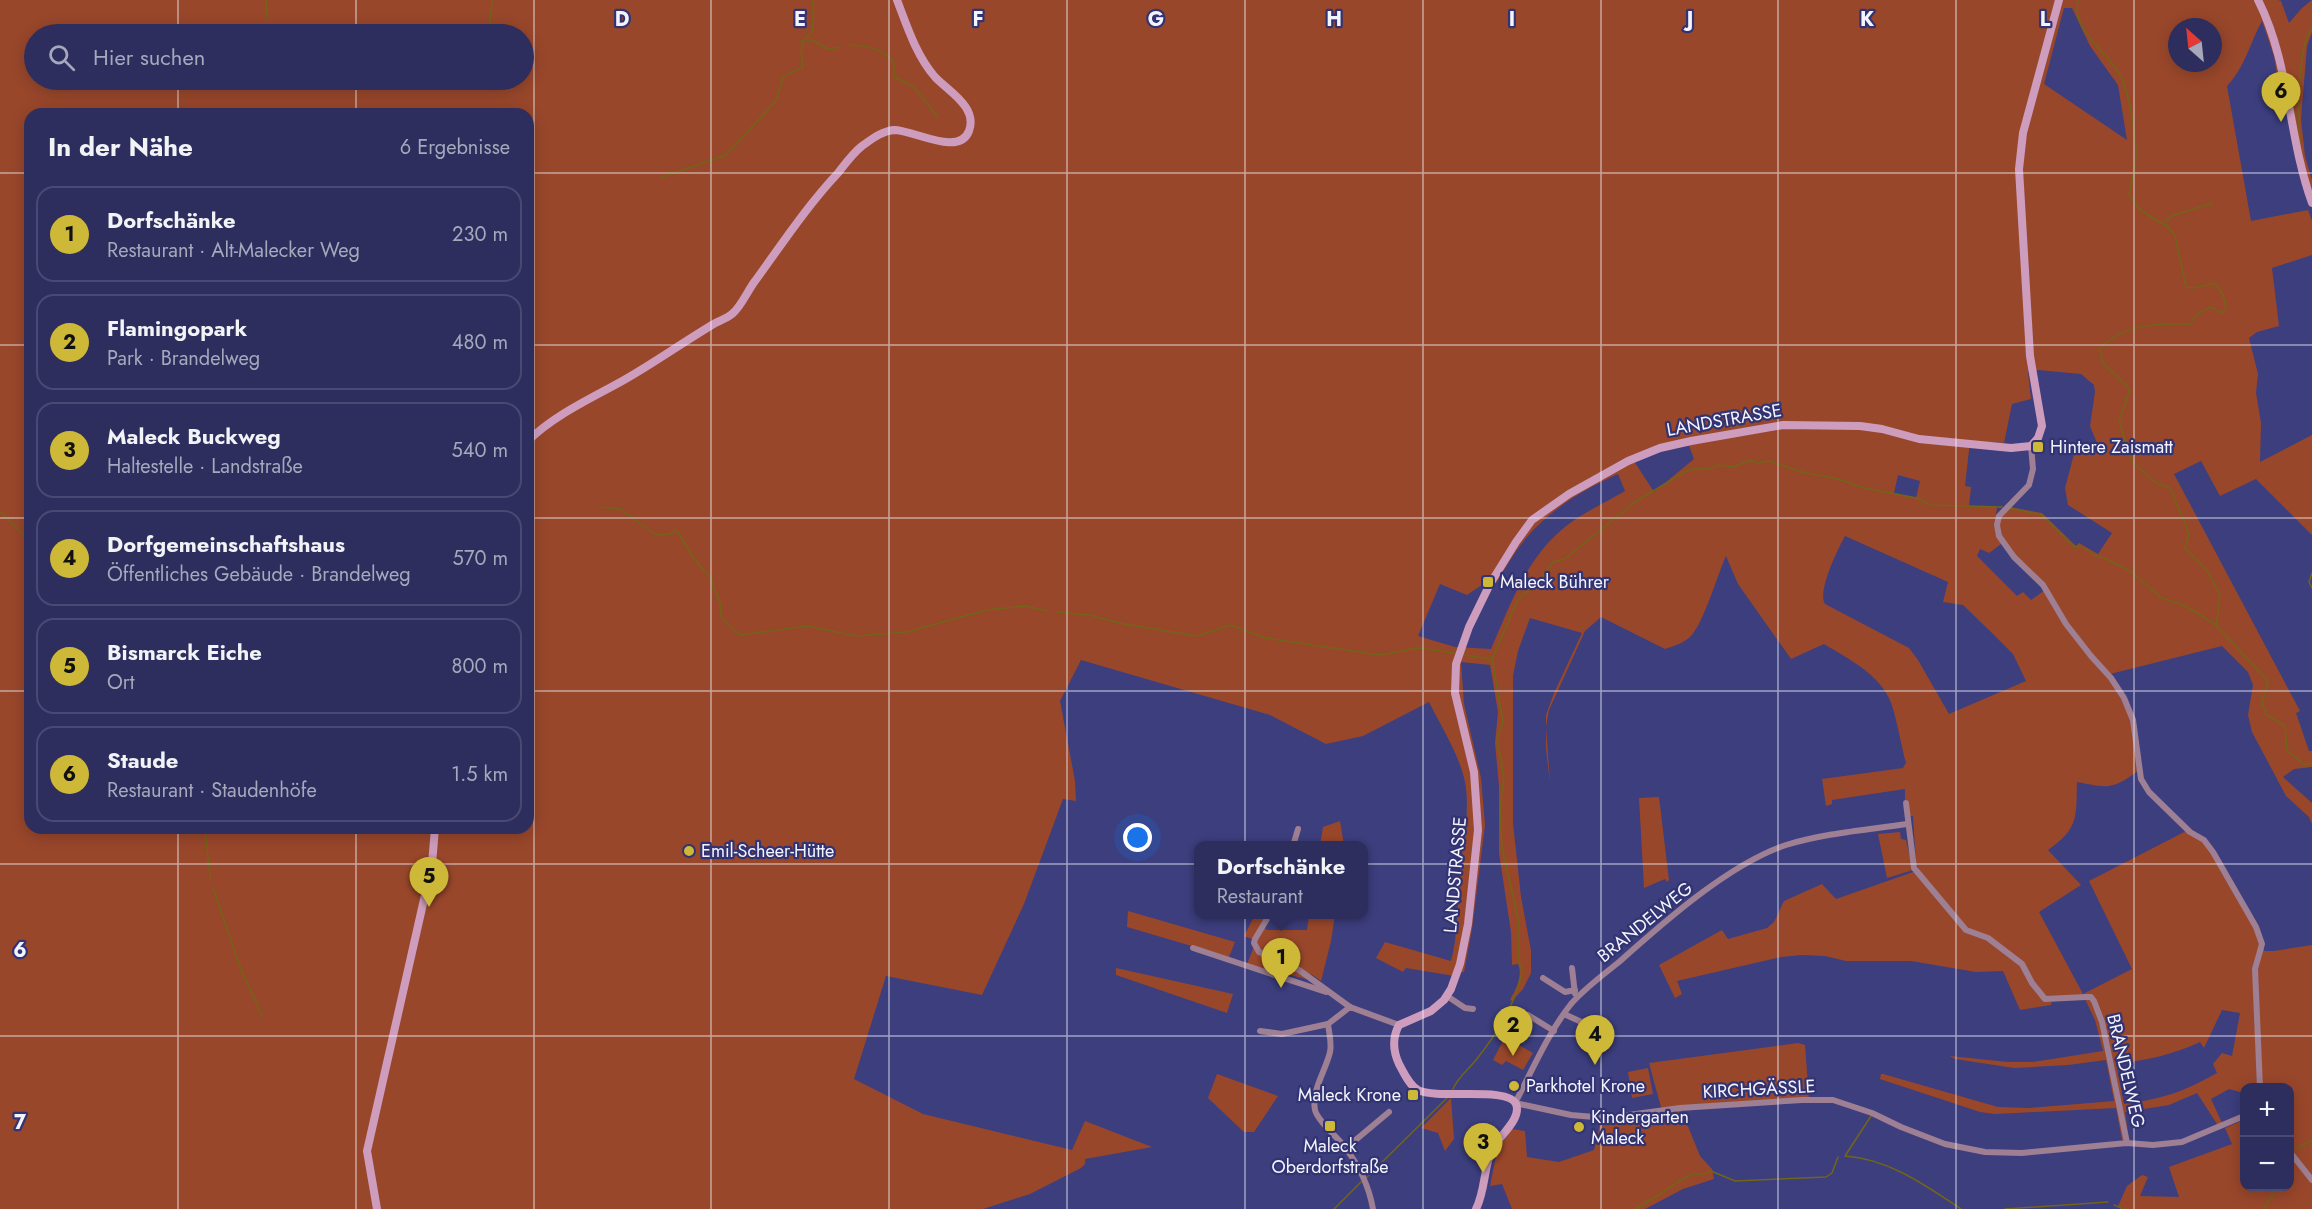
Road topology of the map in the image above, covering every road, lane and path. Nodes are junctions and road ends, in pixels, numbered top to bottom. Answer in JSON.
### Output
{"nodes":[{"id":1,"x":897,"y":0,"type":"edge"},
{"id":2,"x":2059,"y":0,"type":"edge"},
{"id":3,"x":2258,"y":0,"type":"edge"},
{"id":4,"x":2312,"y":203,"type":"edge"},
{"id":5,"x":534,"y":435,"type":"edge"},
{"id":6,"x":2031,"y":446,"type":"junction"},
{"id":7,"x":1906,"y":803,"type":"dead end"},
{"id":8,"x":1907,"y":824,"type":"junction"},
{"id":9,"x":1298,"y":829,"type":"dead end"},
{"id":10,"x":434,"y":834,"type":"edge"},
{"id":11,"x":1294,"y":841,"type":"edge"},
{"id":12,"x":1268,"y":919,"type":"edge"},
{"id":13,"x":1193,"y":948,"type":"dead end"},
{"id":14,"x":1572,"y":968,"type":"dead end"},
{"id":15,"x":1543,"y":978,"type":"dead end"},
{"id":16,"x":1575,"y":990,"type":"junction"},
{"id":17,"x":1329,"y":992,"type":"junction"},
{"id":18,"x":1447,"y":996,"type":"junction"},
{"id":19,"x":1576,"y":999,"type":"junction"},
{"id":20,"x":1350,"y":1007,"type":"junction"},
{"id":21,"x":1473,"y":1009,"type":"dead end"},
{"id":22,"x":1564,"y":1014,"type":"junction"},
{"id":23,"x":1528,"y":1015,"type":"dead end"},
{"id":24,"x":1328,"y":1024,"type":"junction"},
{"id":25,"x":1399,"y":1025,"type":"junction"},
{"id":26,"x":1592,"y":1030,"type":"dead end"},
{"id":27,"x":1260,"y":1031,"type":"dead end"},
{"id":28,"x":1554,"y":1031,"type":"junction"},
{"id":29,"x":2260,"y":1083,"type":"edge"},
{"id":30,"x":1515,"y":1103,"type":"junction"},
{"id":31,"x":1389,"y":1112,"type":"dead end"},
{"id":32,"x":2240,"y":1118,"type":"edge"},
{"id":33,"x":2127,"y":1143,"type":"junction"},
{"id":34,"x":1346,"y":1148,"type":"junction"},
{"id":35,"x":2294,"y":1158,"type":"edge"},
{"id":36,"x":2312,"y":1180,"type":"edge"},
{"id":37,"x":377,"y":1209,"type":"edge"},
{"id":38,"x":1373,"y":1209,"type":"edge"},
{"id":39,"x":1476,"y":1209,"type":"edge"}],
"edges":[{"from":1,"to":5,"type":"street"},
{"from":2,"to":6,"type":"street"},
{"from":3,"to":4,"type":"street"},
{"from":6,"to":18,"type":"street","name":"LANDSTRASSE"},
{"from":6,"to":29,"type":"street"},
{"from":7,"to":8,"type":"street","name":"BRANDELWEG"},
{"from":8,"to":19,"type":"street","name":"BRANDELWEG"},
{"from":8,"to":33,"type":"street","name":"BRANDELWEG"},
{"from":9,"to":11,"type":"street"},
{"from":10,"to":37,"type":"street"},
{"from":12,"to":17,"type":"street"},
{"from":13,"to":17,"type":"street"},
{"from":14,"to":16,"type":"street"},
{"from":15,"to":16,"type":"street"},
{"from":16,"to":19,"type":"street"},
{"from":17,"to":20,"type":"street"},
{"from":18,"to":21,"type":"street"},
{"from":18,"to":25,"type":"street"},
{"from":19,"to":22,"type":"street","name":"BRANDELWEG"},
{"from":20,"to":24,"type":"street"},
{"from":20,"to":25,"type":"street"},
{"from":22,"to":26,"type":"street"},
{"from":22,"to":28,"type":"street","name":"BRANDELWEG"},
{"from":23,"to":28,"type":"street"},
{"from":24,"to":27,"type":"street"},
{"from":24,"to":34,"type":"street"},
{"from":25,"to":30,"type":"street"},
{"from":28,"to":30,"type":"street","name":"BRANDELWEG"},
{"from":30,"to":33,"type":"street","name":"KIRCHGÄSSLE"},
{"from":30,"to":39,"type":"street"},
{"from":31,"to":34,"type":"street"},
{"from":32,"to":33,"type":"street","name":"KIRCHGÄSSLE"},
{"from":34,"to":38,"type":"street"},
{"from":35,"to":36,"type":"street"}]}
